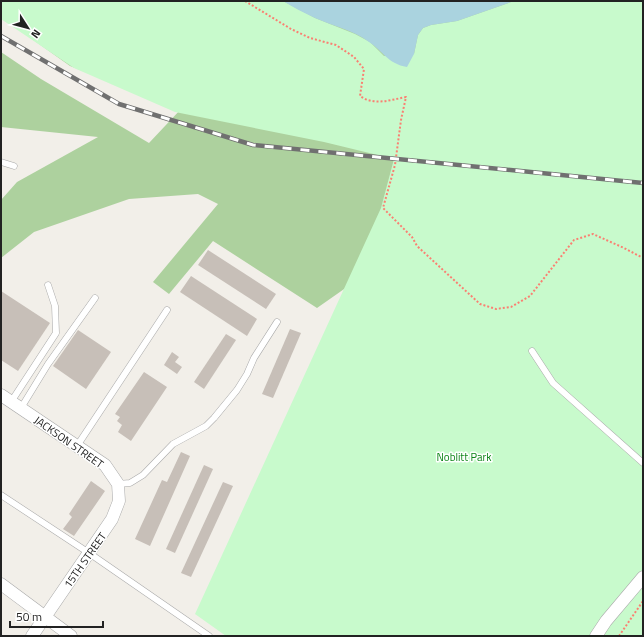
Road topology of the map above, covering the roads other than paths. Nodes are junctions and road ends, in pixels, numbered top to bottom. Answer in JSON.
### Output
{"nodes":[{"id":1,"x":1,"y":162,"type":"edge"},
{"id":2,"x":14,"y":166,"type":"dead end"},
{"id":3,"x":48,"y":285,"type":"dead end"},
{"id":4,"x":95,"y":298,"type":"dead end"},
{"id":5,"x":167,"y":310,"type":"dead end"},
{"id":6,"x":277,"y":322,"type":"dead end"},
{"id":7,"x":532,"y":351,"type":"dead end"},
{"id":8,"x":1,"y":395,"type":"edge"},
{"id":9,"x":16,"y":405,"type":"junction"},
{"id":10,"x":77,"y":446,"type":"junction"},
{"id":11,"x":643,"y":462,"type":"edge"},
{"id":12,"x":118,"y":484,"type":"junction"},
{"id":13,"x":1,"y":495,"type":"edge"},
{"id":14,"x":89,"y":553,"type":"junction"},
{"id":15,"x":643,"y":577,"type":"edge"},
{"id":16,"x":1,"y":584,"type":"edge"},
{"id":17,"x":45,"y":616,"type":"junction"},
{"id":18,"x":32,"y":636,"type":"edge"},
{"id":19,"x":71,"y":636,"type":"edge"},
{"id":20,"x":209,"y":636,"type":"edge"},
{"id":21,"x":596,"y":636,"type":"edge"}],
"edges":[{"from":1,"to":2,"type":"lane"},
{"from":3,"to":9,"type":"lane"},
{"from":4,"to":9,"type":"lane"},
{"from":5,"to":10,"type":"lane"},
{"from":6,"to":12,"type":"lane"},
{"from":7,"to":11,"type":"lane"},
{"from":8,"to":9,"type":"street","name":"JACKSON STREET"},
{"from":9,"to":10,"type":"street","name":"JACKSON STREET"},
{"from":10,"to":12,"type":"street","name":"JACKSON STREET"},
{"from":12,"to":14,"type":"street","name":"15TH STREET"},
{"from":13,"to":14,"type":"lane"},
{"from":14,"to":17,"type":"street","name":"15TH STREET"},
{"from":14,"to":20,"type":"lane"},
{"from":15,"to":21,"type":"street"},
{"from":16,"to":17,"type":"street"},
{"from":17,"to":18,"type":"street","name":"15TH STREET"},
{"from":17,"to":19,"type":"street"}]}
